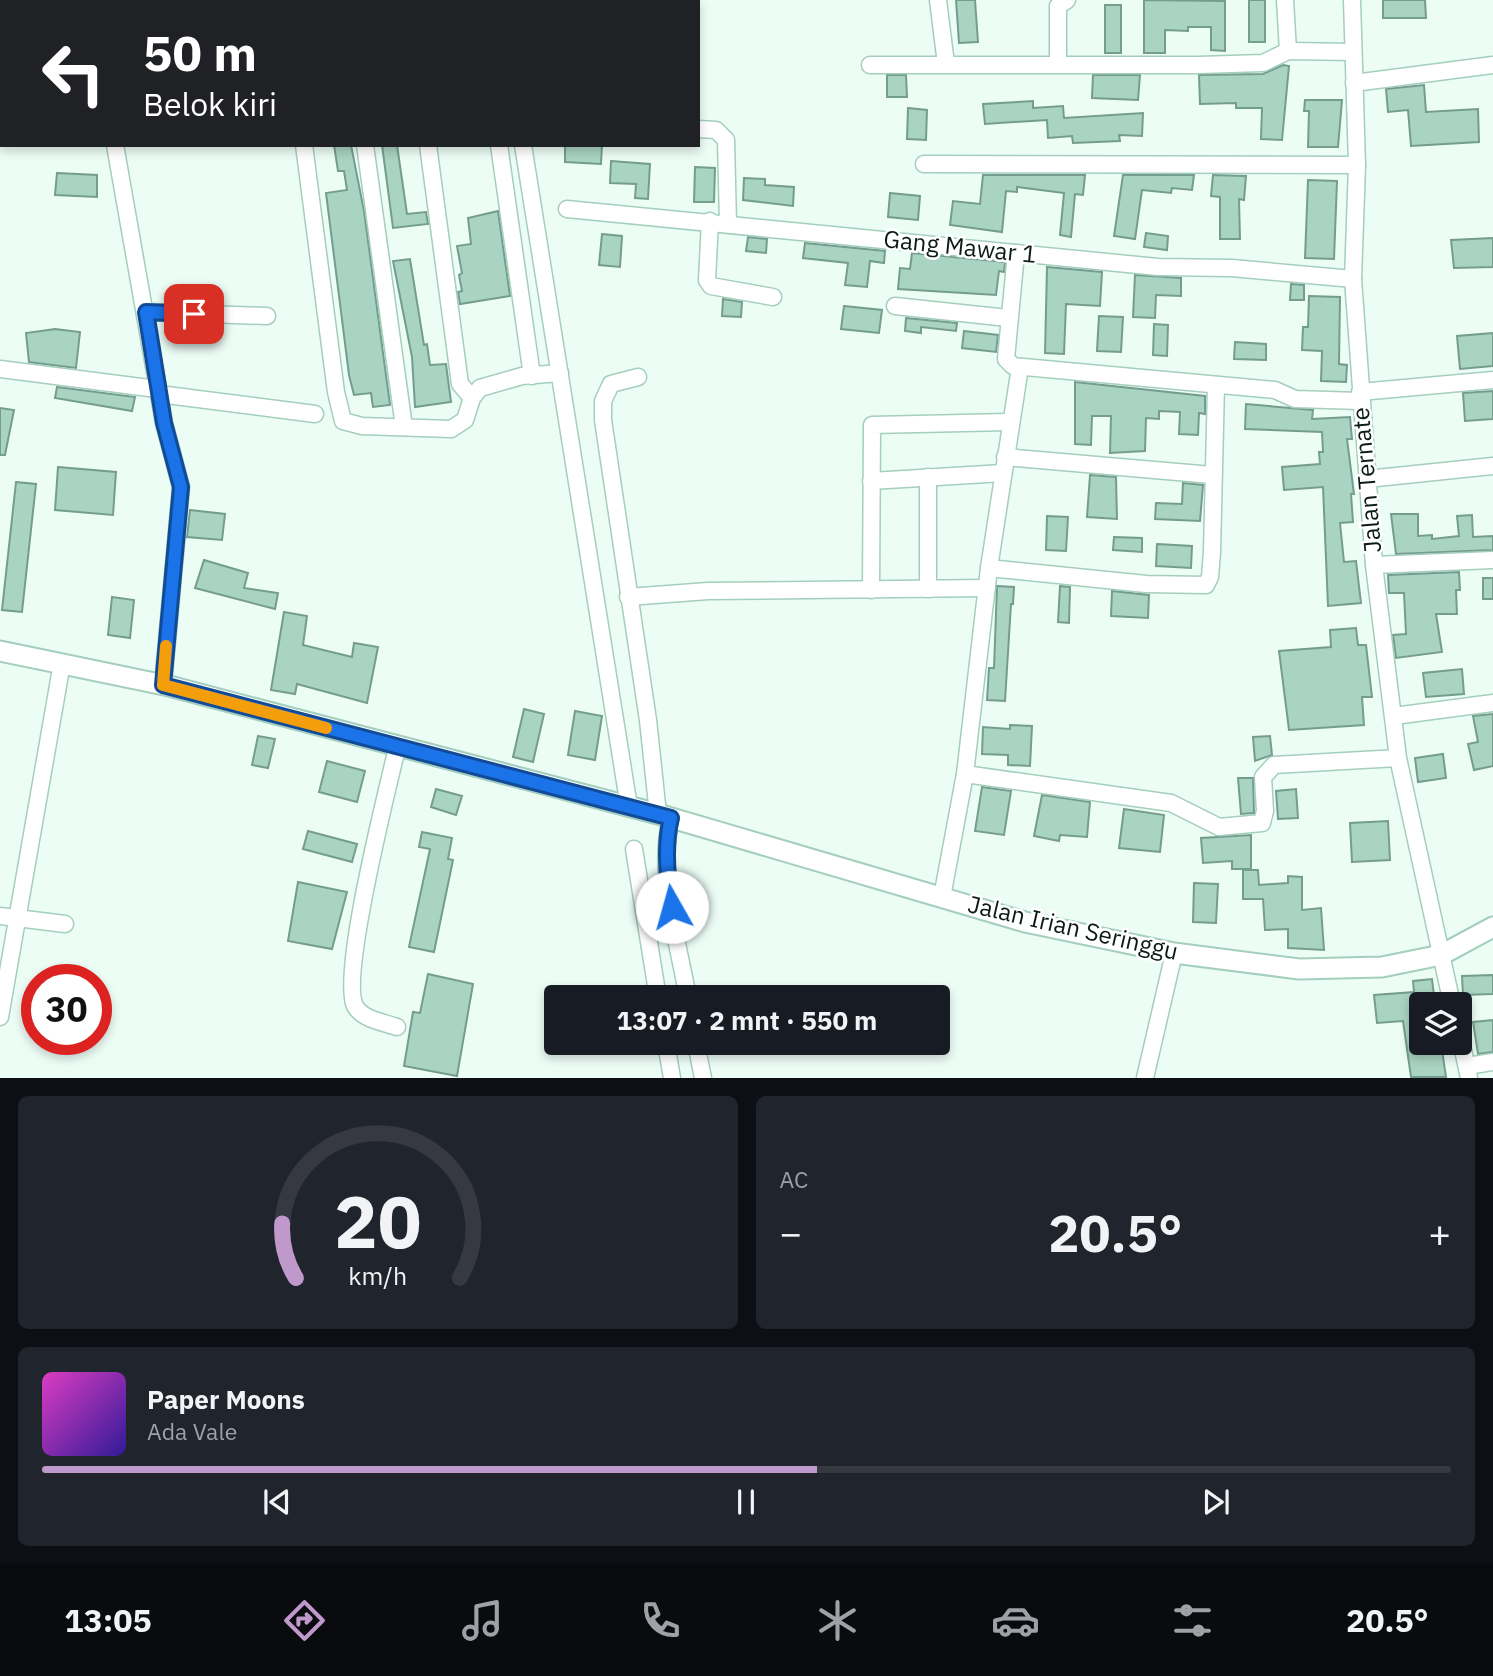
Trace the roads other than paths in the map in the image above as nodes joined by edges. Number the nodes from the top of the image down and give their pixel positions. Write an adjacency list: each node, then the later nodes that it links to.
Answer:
1 (938, 0): 7 (street)
2 (1066, 0): 8 (street)
3 (1285, 0): 5 (street)
4 (1352, 0): 6 (street, Jalan Ternate)
5 (1288, 51): 6 (street); 8 (street)
6 (1353, 52): 11 (street, Jalan Ternate)
7 (946, 64): 8 (street); 9 (street)
8 (1058, 64)
9 (870, 65)
10 (1493, 65): 11 (street)
11 (1354, 83): 20 (street, Jalan Ternate)
12 (700, 129): 23 (street)
13 (114, 147): 30 (street)
14 (304, 147): 45 (street)
15 (365, 147): 45 (street)
16 (428, 147): 42 (street)
17 (499, 147): 25 (street)
18 (523, 147): 24 (street)
19 (924, 164): 20 (street)
20 (1357, 165): 27 (street, Jalan Ternate)
21 (567, 209): 22 (street, Gang Mawar 1)
22 (710, 221): 23 (street, Gang Mawar 1); 28 (street)
23 (728, 224): 26 (street, Gang Mawar 1)
24 (541, 248): 25 (street); 35 (street)
25 (515, 252): 36 (street)
26 (1016, 253): 27 (street, Gang Mawar 1); 32 (street)
27 (1353, 279): 41 (street, Jalan Ternate)
28 (774, 297)
29 (895, 306): 32 (street)
30 (146, 312): 31 (street); 40 (street)
31 (267, 316)
32 (1008, 318): 33 (street)
33 (1020, 367): 39 (street); 44 (street)
34 (0, 369): 40 (street)
35 (560, 373): 36 (street); 67 (street)
36 (532, 376): 42 (street)
37 (638, 377): 58 (street)
38 (1493, 380): 41 (street)
39 (1216, 385): 41 (street); 48 (street)
40 (158, 391): 43 (street); 61 (street)
41 (1360, 396): 50 (street, Jalan Ternate)
42 (472, 398): 45 (street)
43 (315, 414)
44 (1009, 422): 46 (street); 51 (street)
45 (404, 427)
46 (1004, 465): 48 (street); 49 (street); 54 (street)
47 (1493, 466): 50 (street)
48 (1212, 475): 54 (street)
49 (928, 477): 51 (street); 56 (street)
50 (1367, 479): 53 (street, Jalan Ternate)
51 (871, 481): 57 (street)
52 (1493, 560): 53 (street)
53 (1374, 565): 63 (street, Jalan Ternate)
54 (989, 568): 55 (street)
55 (987, 588): 56 (street); 66 (street)
56 (928, 589): 57 (street)
57 (871, 590): 58 (street)
58 (628, 597): 67 (street)
59 (0, 651): 60 (street, Jalan Irian Seringgu)
60 (62, 663): 61 (street, Jalan Irian Seringgu); 71 (street)
61 (163, 685): 64 (street, Jalan Irian Seringgu)
62 (1493, 703): 63 (street)
63 (1394, 716): 65 (street, Jalan Ternate)
64 (397, 748): 67 (street, Jalan Irian Seringgu); 80 (street)
65 (1398, 758): 66 (street); 75 (street, Jalan Ternate)
66 (965, 774): 69 (street)
67 (651, 813): 69 (street, Jalan Irian Seringgu); 77 (street)
68 (634, 849): 76 (street)
69 (943, 897): 74 (street, Jalan Irian Seringgu)
70 (0, 916): 71 (street)
71 (19, 919): 72 (street); 79 (street)
72 (65, 925)
73 (1493, 927): 75 (street, Jalan Irian Seringgu)
74 (1174, 953): 75 (street, Jalan Irian Seringgu); 87 (street)
75 (1441, 955): 78 (street, Jalan Ternate)
76 (656, 985)
77 (686, 985)
78 (1449, 992)
79 (0, 1017)
80 (397, 1027)
81 (668, 1055): 85 (street)
82 (698, 1055): 86 (street)
83 (1493, 1062): 84 (street)
84 (1468, 1072)
85 (672, 1077)
86 (702, 1077)
87 (1145, 1077)

